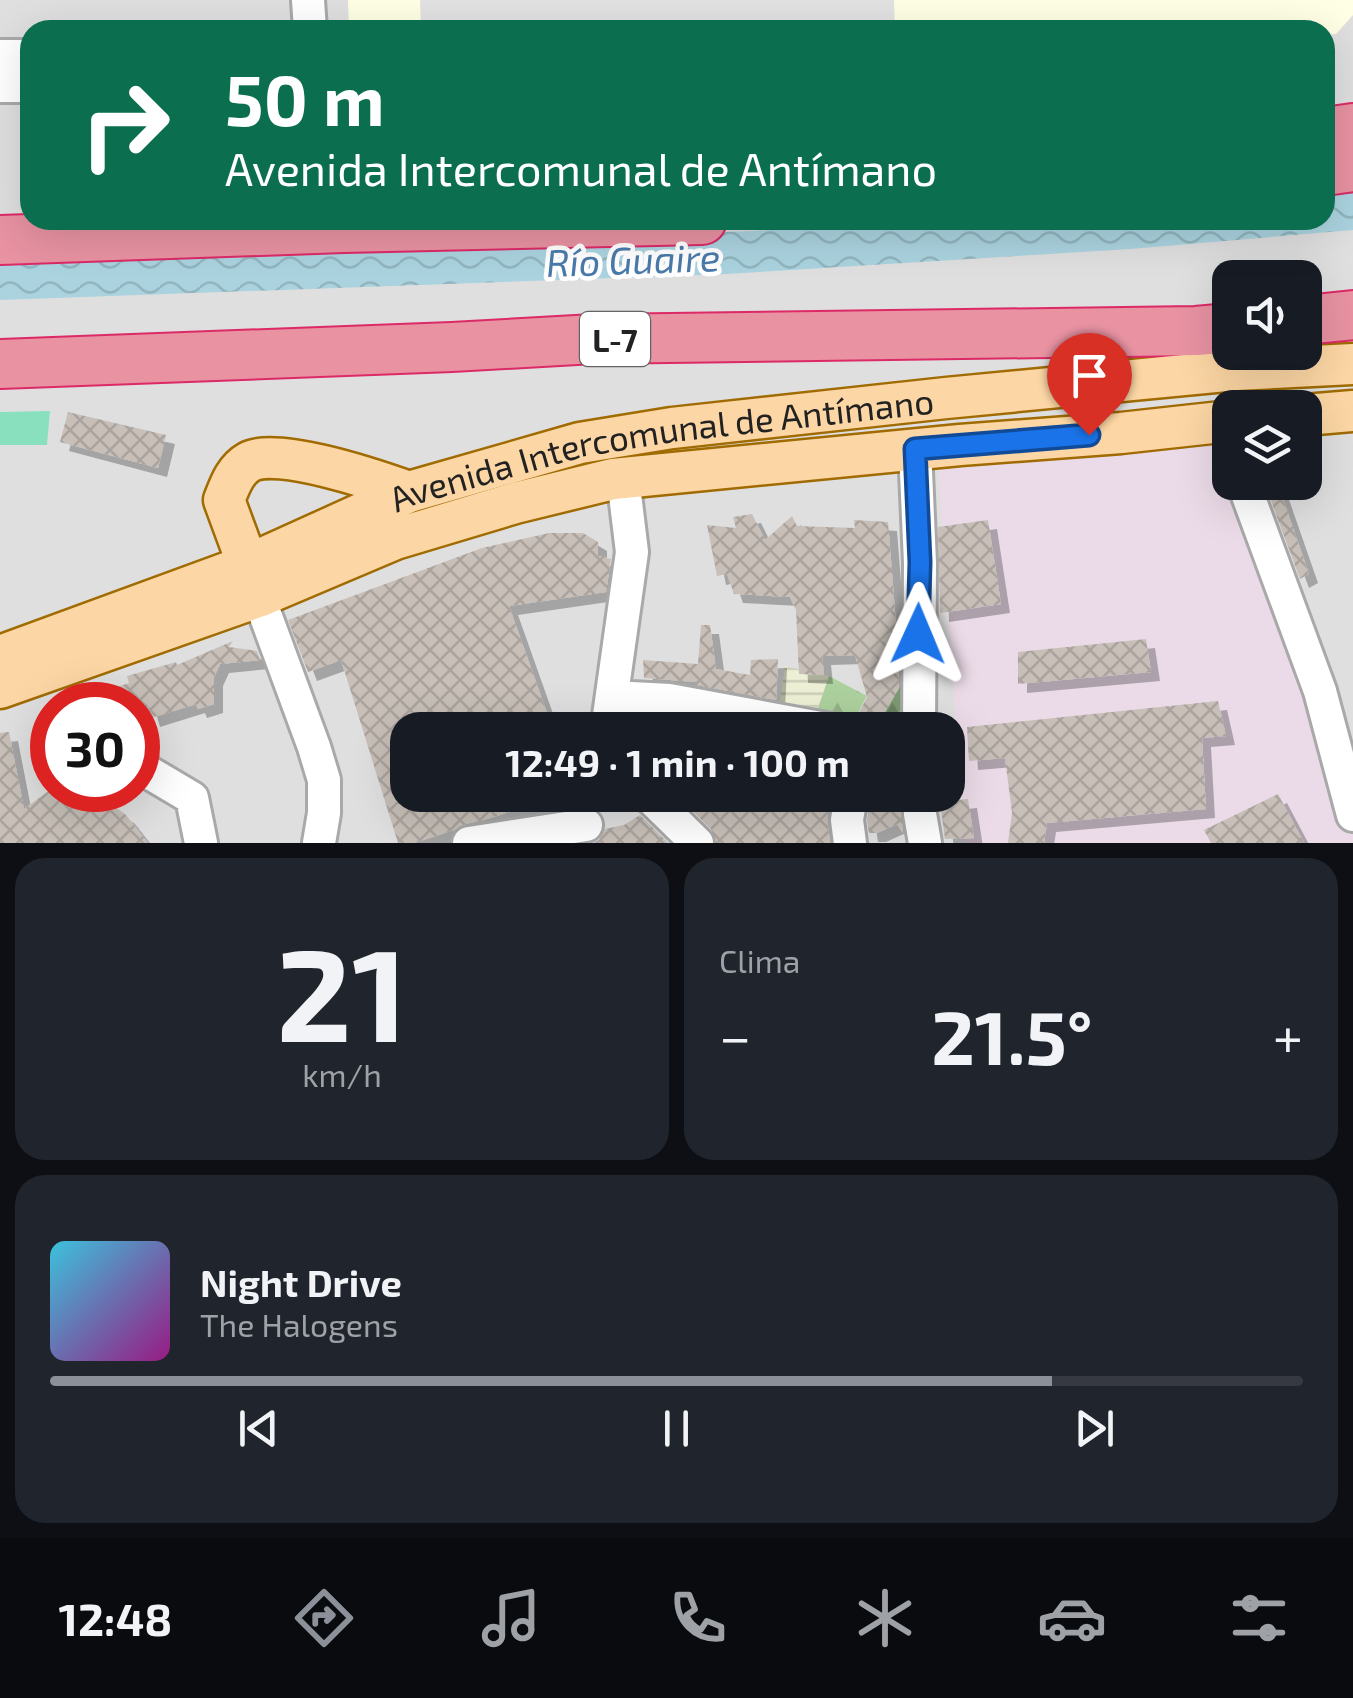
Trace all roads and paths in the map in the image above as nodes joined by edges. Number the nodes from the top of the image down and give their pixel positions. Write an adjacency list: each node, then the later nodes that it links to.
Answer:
1 (295, 230): 2 (highway)
2 (0, 240)
3 (1353, 314): 4 (highway)
4 (1322, 318)
5 (1212, 329): 6 (highway, L-7)
6 (0, 364)
7 (1353, 364): 13 (main road, Avenida Intercomunal de Antímano)
8 (1353, 411): 9 (main road)
9 (1322, 414)
10 (1212, 431): 11 (main road, Avenida Intercomunal de Antímano)
11 (915, 449): 12 (main road, Avenida Intercomunal de Antímano); 21 (street)
12 (623, 478): 15 (main road, Avenida Intercomunal de Antímano); 18 (street)
13 (408, 492): 15 (main road, Avenida Intercomunal de Antímano); 15 (main road)
14 (1249, 500): 26 (street)
15 (253, 581): 16 (main road, Avenida Intercomunal de Antímano); 17 (main road, Avenida Intercomunal de Antímano); 29 (street)
16 (0, 656)
17 (0, 688)
18 (612, 697): 19 (street); 20 (street)
19 (610, 712)
20 (734, 712)
21 (919, 712)
22 (160, 779): 28 (street)
23 (665, 812): 31 (street)
24 (849, 812): 32 (street)
25 (920, 812): 33 (street)
26 (1353, 815)
27 (588, 821): 30 (street)
28 (202, 843)
29 (319, 843)
30 (470, 843)
31 (697, 843)
32 (850, 843)
33 (925, 843)

